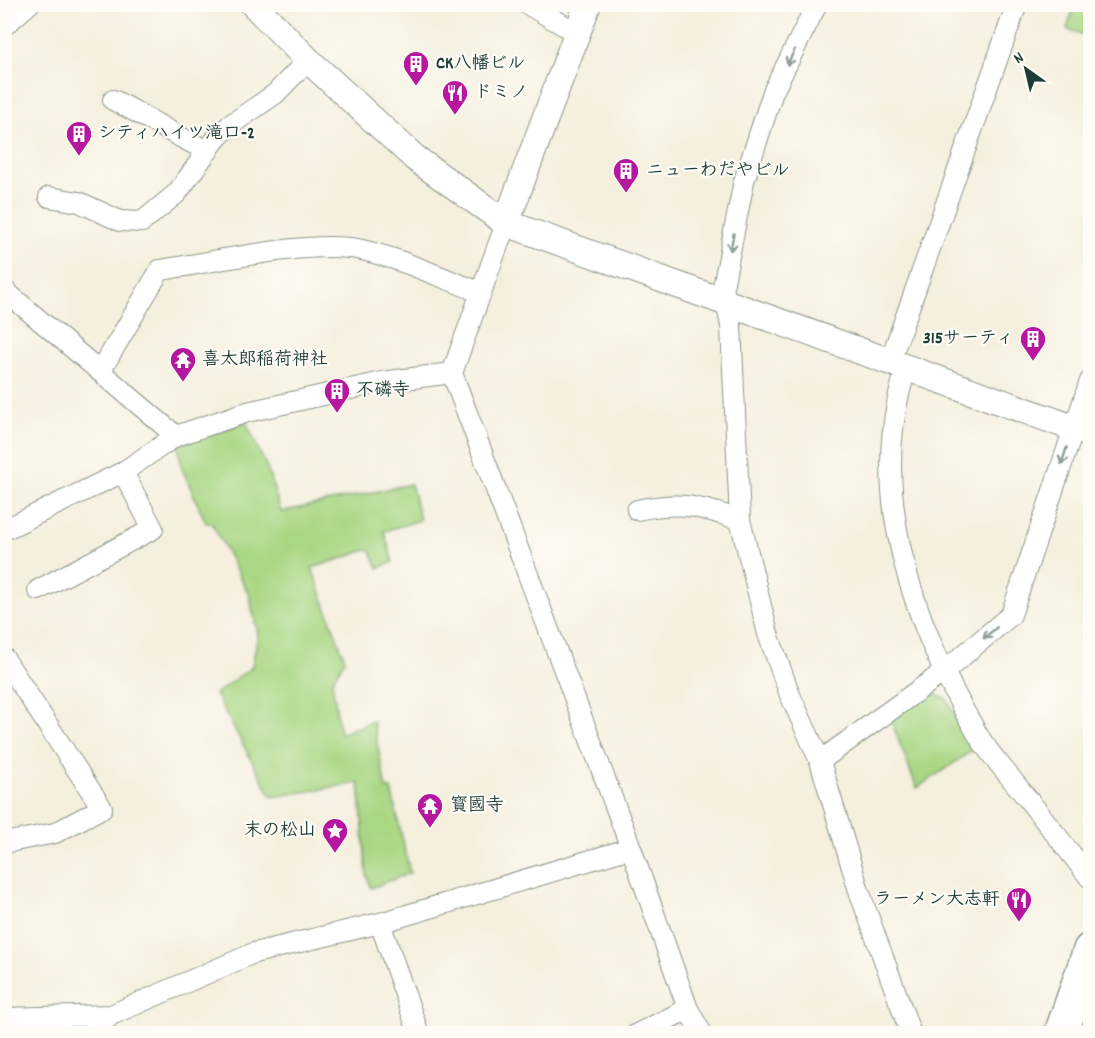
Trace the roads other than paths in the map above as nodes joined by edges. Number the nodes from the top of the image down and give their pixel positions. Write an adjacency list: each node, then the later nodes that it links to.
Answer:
1 (29, 4): 7 (street)
2 (253, 4): 9 (street)
3 (527, 4): 8 (street)
4 (588, 4): 8 (street)
5 (817, 4): 16 (street, one-way to 16)
6 (1017, 4): 17 (street)
7 (4, 26)
8 (578, 33): 13 (street)
9 (308, 60): 11 (street); 13 (street)
10 (113, 100): 11 (street)
11 (208, 151): 12 (street)
12 (50, 197)
13 (506, 224): 15 (street); 16 (street)
14 (4, 290): 18 (street)
15 (480, 291): 18 (street); 19 (street)
16 (727, 302): 17 (street); 25 (street)
17 (898, 364): 21 (street); 29 (street)
18 (100, 372): 22 (street)
19 (452, 373): 22 (street); 32 (street)
20 (1090, 381): 21 (street)
21 (1082, 430): 29 (street, one-way to 29)
22 (176, 436): 23 (street)
23 (123, 472): 26 (street); 27 (street)
24 (637, 510): 25 (street)
25 (740, 520): 30 (street)
26 (4, 530)
27 (38, 590)
28 (4, 658): 31 (street)
29 (945, 671): 30 (street); 33 (street)
30 (820, 761): 44 (street)
31 (4, 843)
32 (631, 848): 34 (street); 36 (street)
33 (1090, 878)
34 (380, 923): 37 (street); 41 (street)
35 (1090, 950): 45 (highway)
36 (688, 1009): 42 (street); 43 (street)
37 (111, 1015): 38 (street); 40 (street)
38 (4, 1018)
39 (1090, 1020): 46 (highway)
40 (92, 1034)
41 (419, 1034)
42 (637, 1034)
43 (702, 1034)
44 (911, 1034)
45 (1061, 1034)
46 (1085, 1034)

